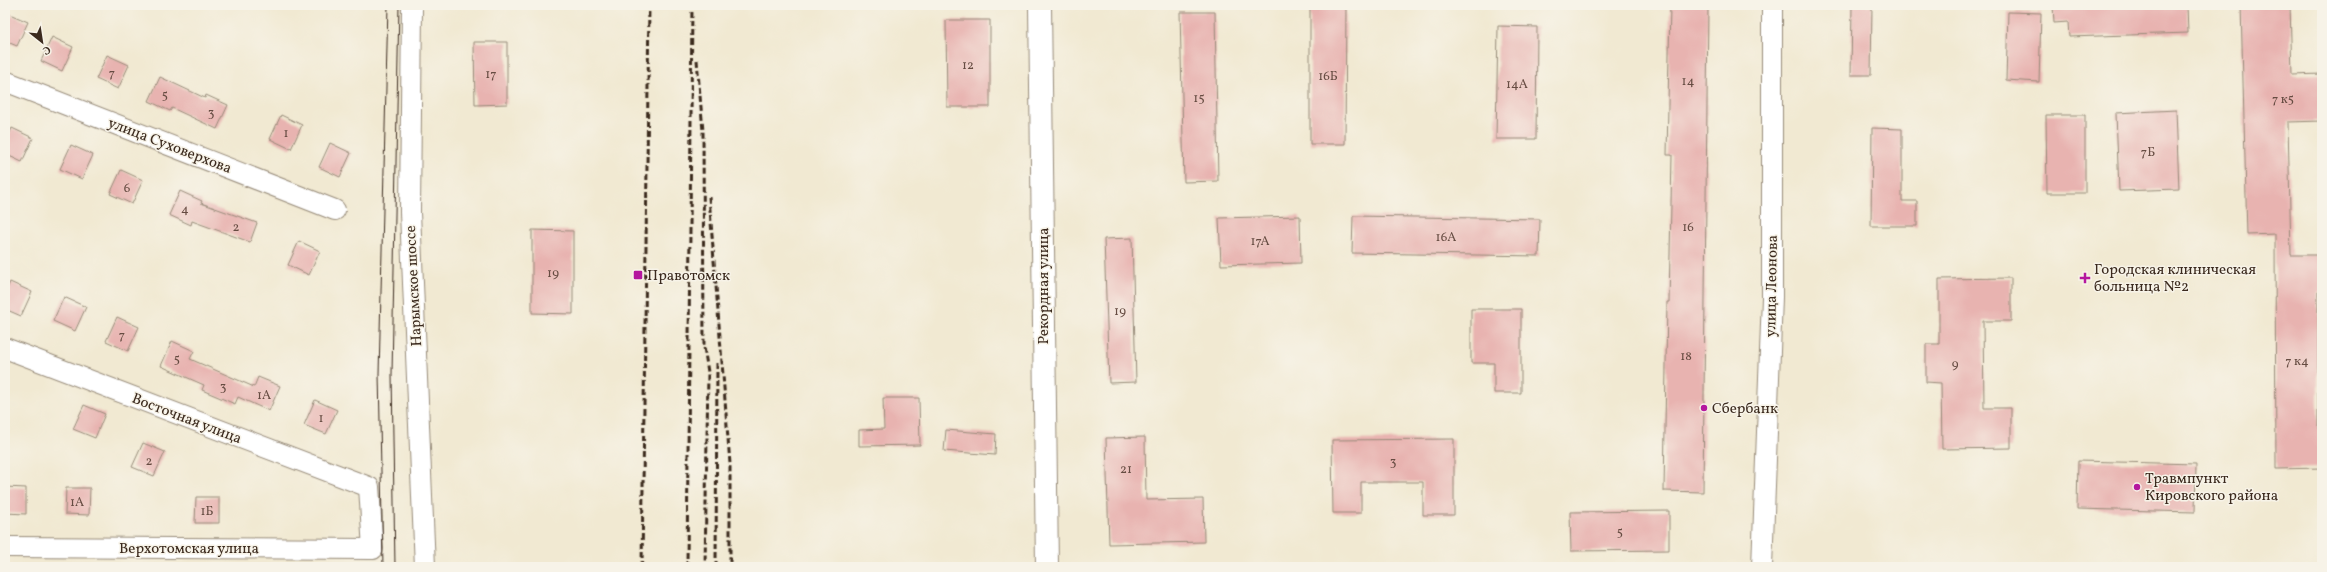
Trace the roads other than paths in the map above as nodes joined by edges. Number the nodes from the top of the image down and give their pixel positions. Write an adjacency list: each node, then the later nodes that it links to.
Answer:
1 (412, 5): 9 (street, Нарымское шоссе)
2 (1040, 5): 10 (main road, Рекордная улица)
3 (1772, 5): 11 (street, улица Леонова)
4 (5, 81): 5 (street, улица Суховерхова)
5 (335, 210)
6 (5, 348): 8 (street, Восточная улица)
7 (5, 547): 8 (street, Верхотомская улица)
8 (373, 549)
9 (425, 567)
10 (1046, 567)
11 (1762, 567)

